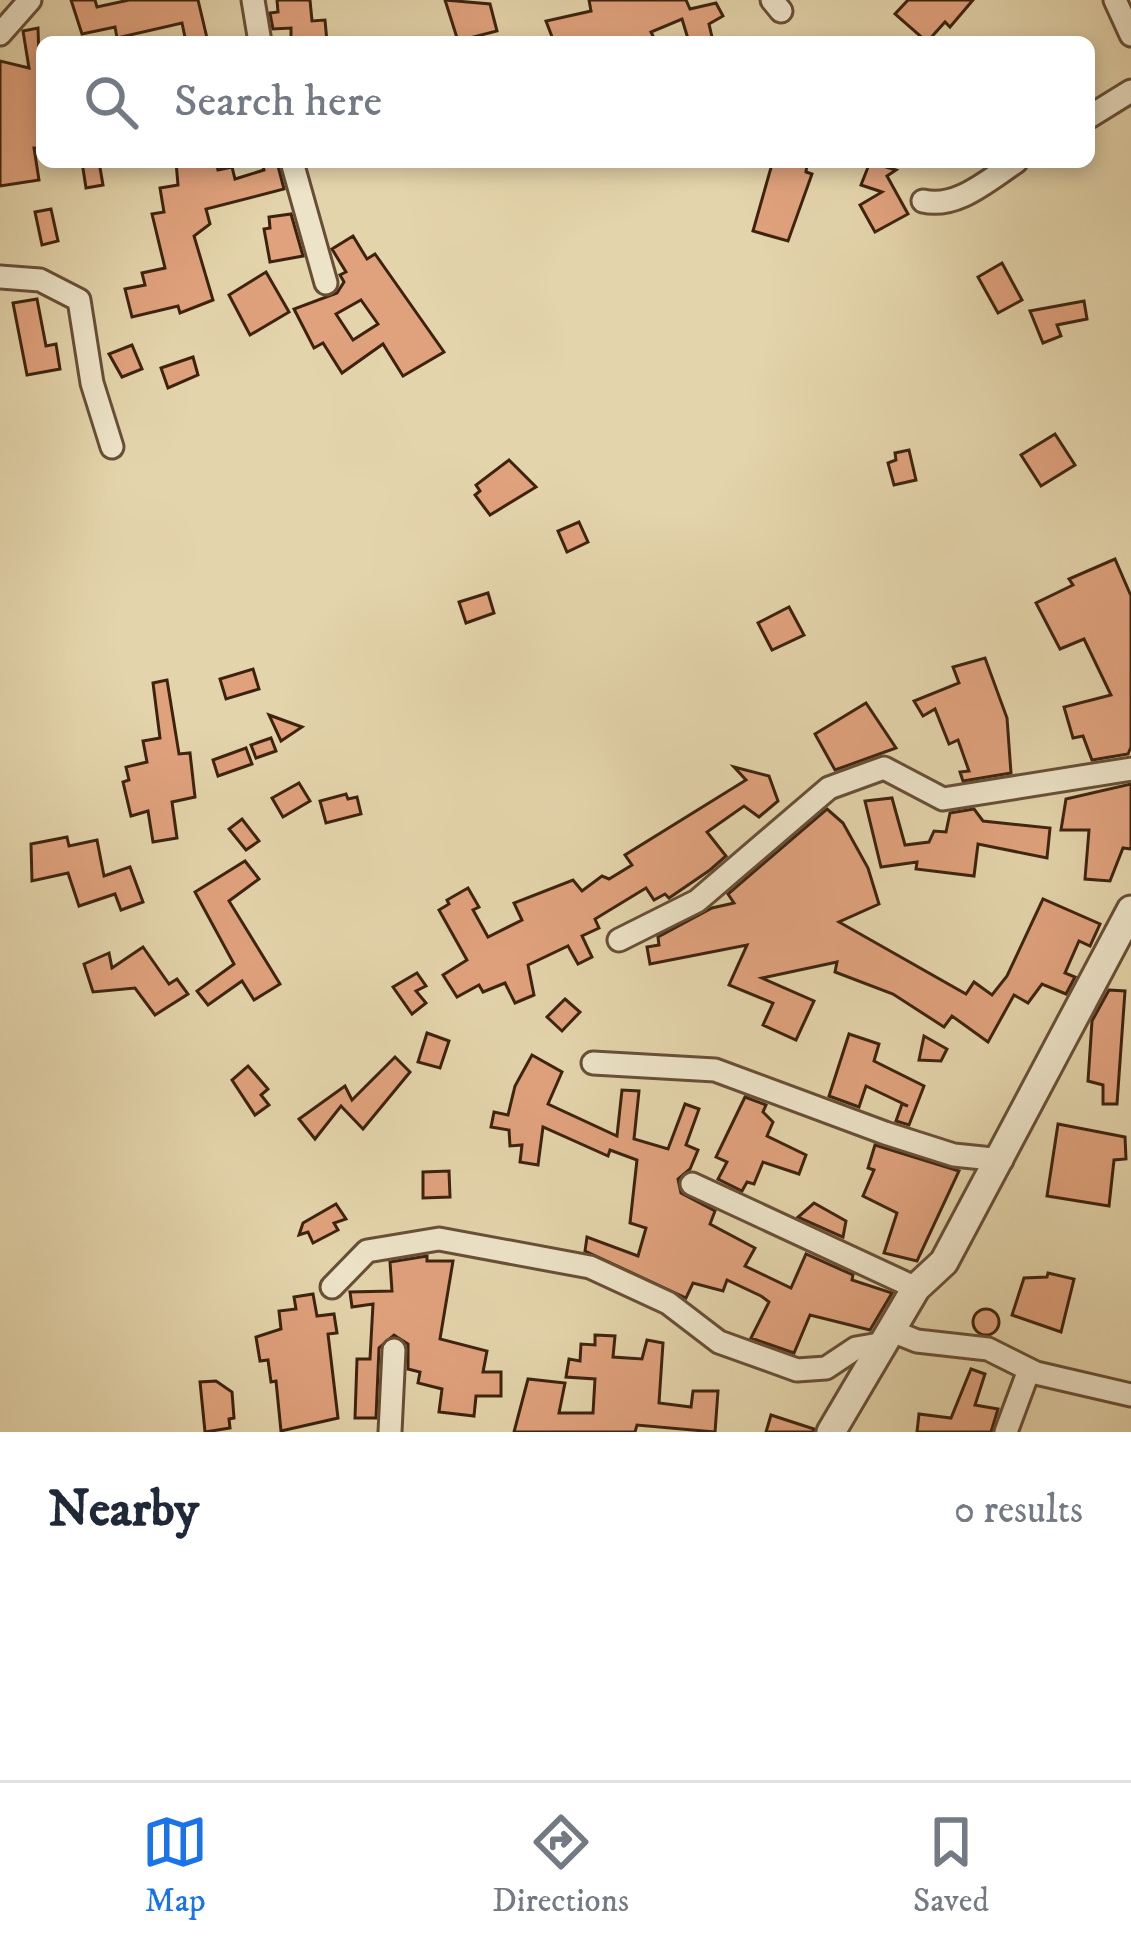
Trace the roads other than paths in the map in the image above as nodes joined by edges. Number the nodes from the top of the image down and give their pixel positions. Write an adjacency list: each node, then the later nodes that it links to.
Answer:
1 (30, 0): 4 (street)
2 (253, 0): 6 (street)
3 (1115, 0): 5 (street)
4 (0, 34)
5 (1131, 34)
6 (259, 36)
7 (1131, 91): 8 (street)
8 (1095, 113)
9 (294, 168): 13 (street)
10 (1007, 168): 11 (street)
11 (922, 201)
12 (0, 277): 14 (street)
13 (326, 283)
14 (112, 447)
15 (1131, 769): 17 (street)
16 (1131, 910): 19 (street)
17 (619, 940)
18 (593, 1063): 19 (street)
19 (1002, 1160): 22 (street)
20 (692, 1184): 22 (street)
21 (332, 1287): 23 (street)
22 (916, 1288): 23 (street)
23 (888, 1337): 25 (street); 28 (street)
24 (394, 1350): 27 (street)
25 (1029, 1370): 26 (street); 29 (street)
26 (1131, 1395)
27 (390, 1432)
28 (831, 1432)
29 (1006, 1432)

